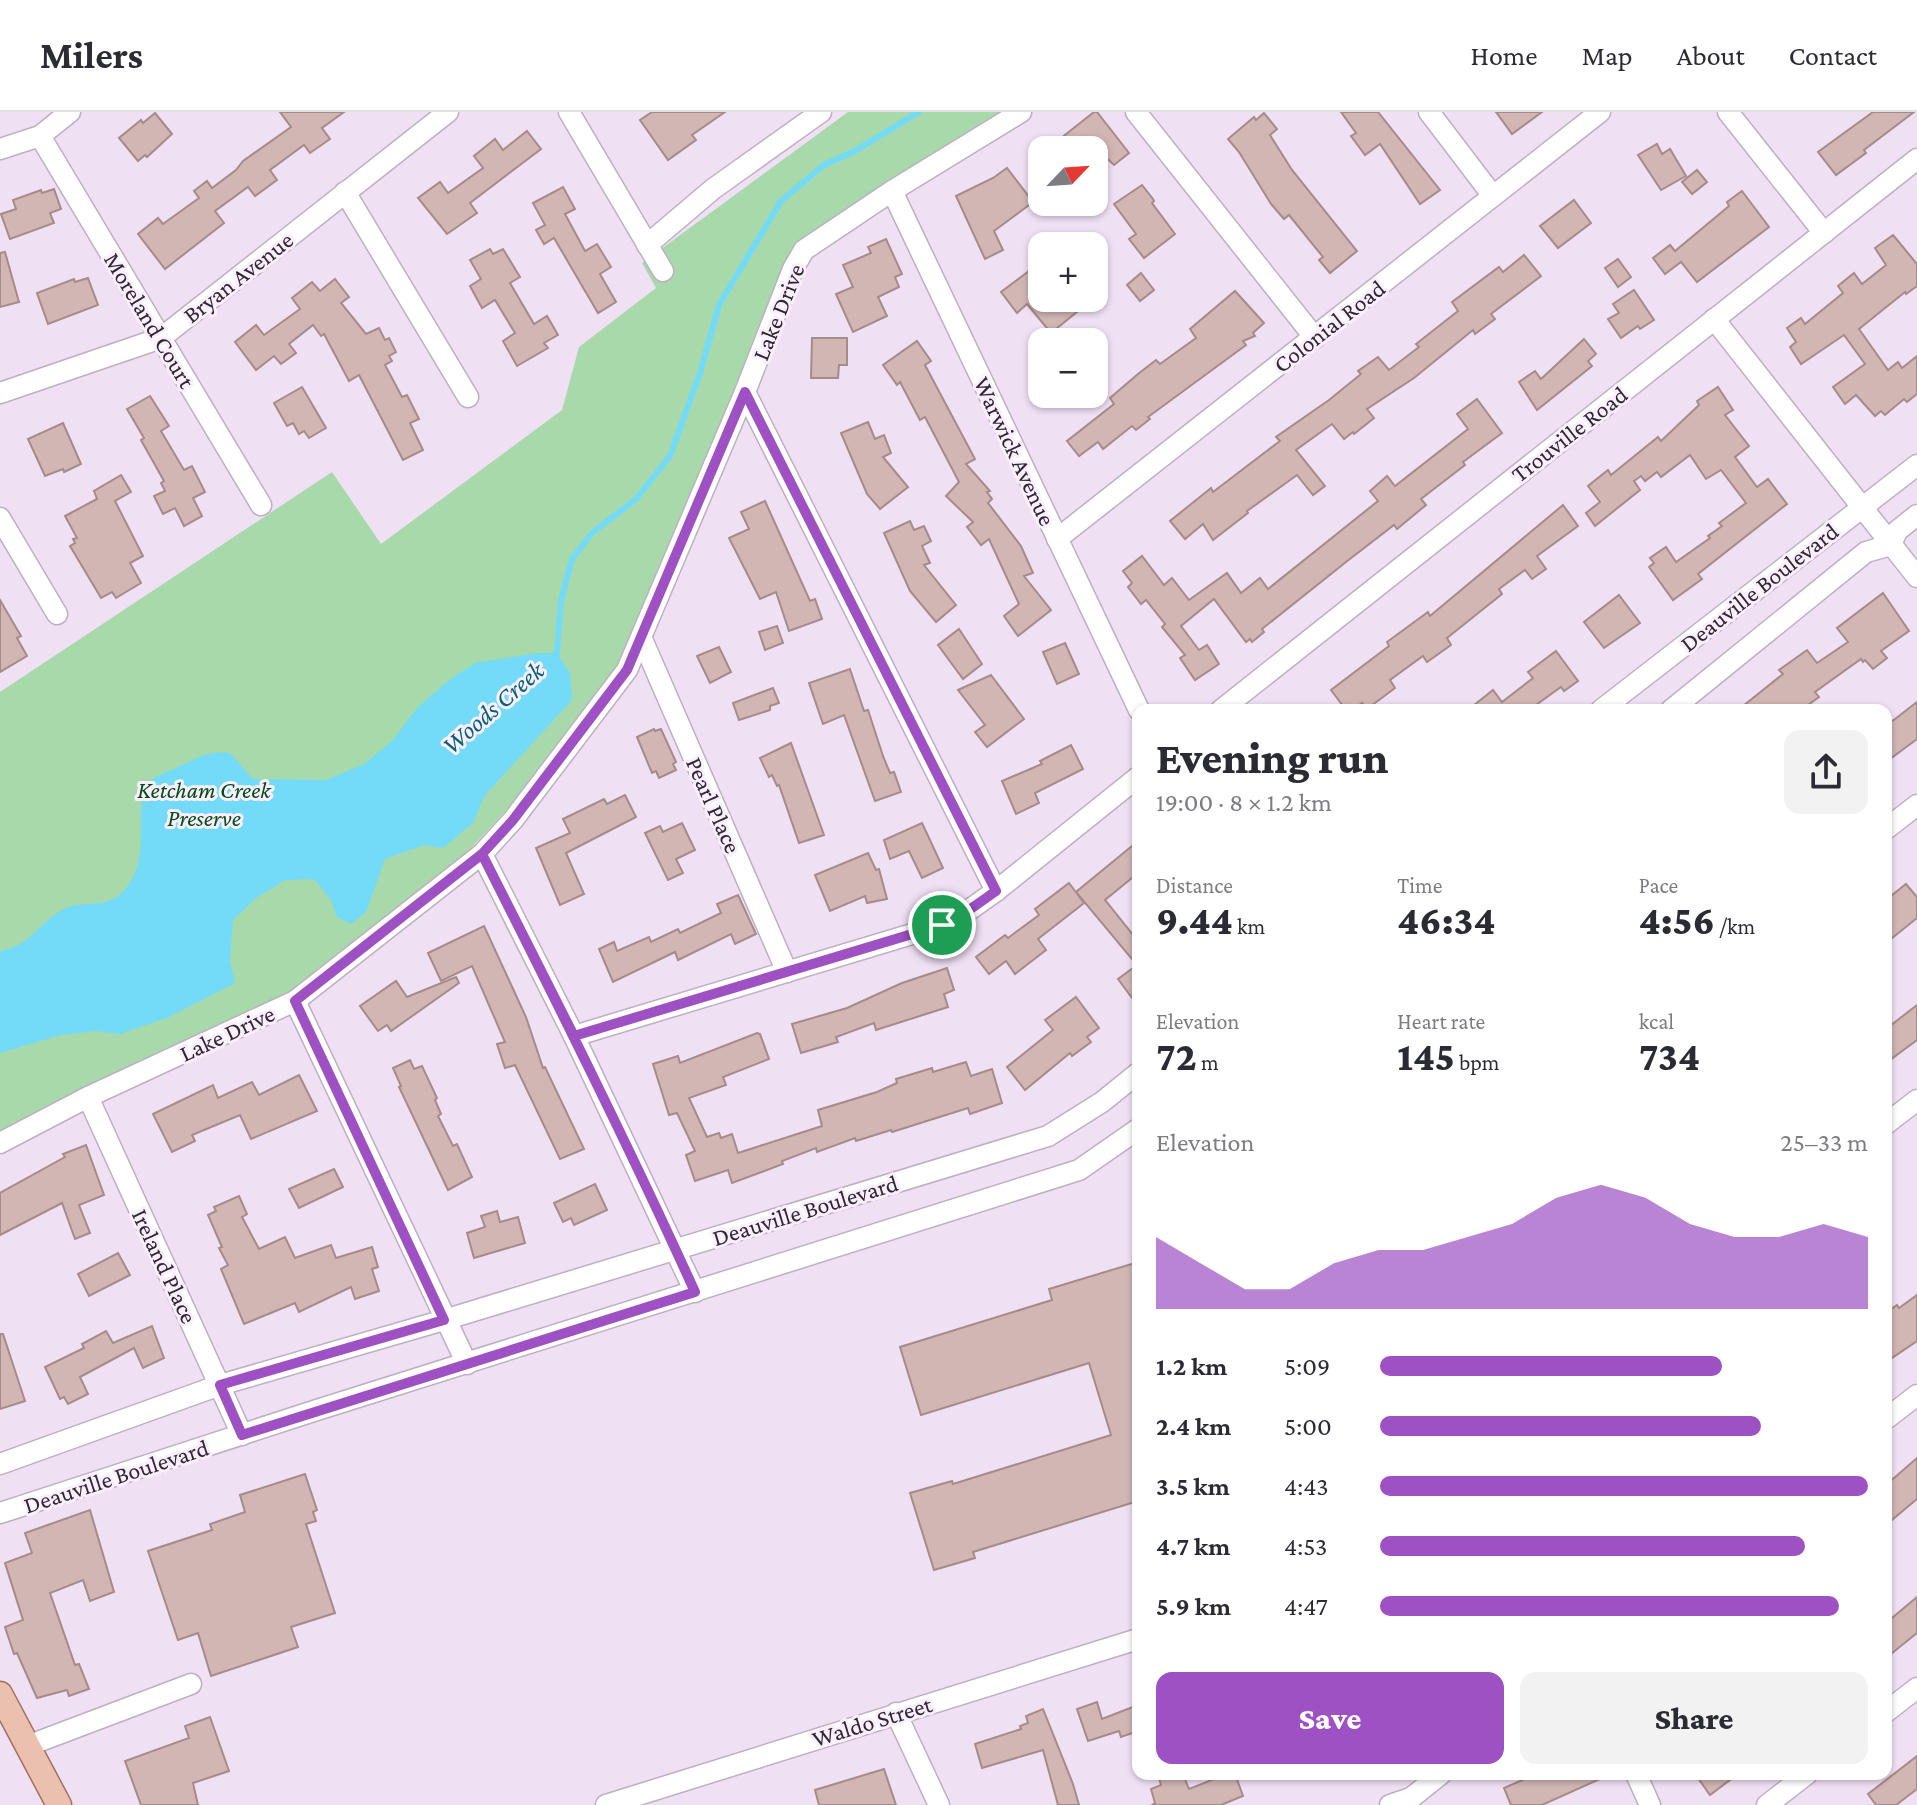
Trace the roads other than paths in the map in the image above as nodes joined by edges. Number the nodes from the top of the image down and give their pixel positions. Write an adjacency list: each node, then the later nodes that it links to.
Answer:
1 (70, 112): 10 (street)
2 (448, 112): 14 (street, Bryan Avenue)
3 (569, 112): 17 (street)
4 (821, 112): 17 (street)
5 (1021, 112): 13 (street, Lake Drive)
6 (1136, 112): 21 (street)
7 (1429, 112): 15 (street)
8 (1600, 112): 15 (street, Colonial Road)
9 (1728, 112): 16 (street)
10 (40, 136): 11 (street); 20 (street, Moreland Court)
11 (0, 149)
12 (1917, 159): 16 (street, Trouville Road)
13 (892, 191): 22 (street, Lake Drive); 30 (street, Warwick Avenue)
14 (345, 192): 20 (street, Bryan Avenue); 24 (street)
15 (1493, 196): 21 (street, Colonial Road)
16 (1824, 233): 19 (street, Trouville Road)
17 (647, 245): 18 (street)
18 (663, 271)
19 (1714, 319): 27 (street); 36 (street, Trouville Road)
20 (161, 338): 23 (street, Bryan Avenue); 26 (street, Moreland Court)
21 (1315, 338): 30 (street, Colonial Road)
22 (745, 392): 34 (street, Lake Drive); 43 (street)
23 (0, 393)
24 (468, 397)
25 (1917, 465): 27 (street, Deauville Boulevard)
26 (261, 505)
27 (1863, 507): 31 (street); 37 (street, Deauville Boulevard)
28 (1917, 515): 31 (street, Deauville Boulevard)
29 (0, 518): 33 (street)
30 (1057, 539): 35 (street, Warwick Avenue)
31 (1891, 545): 32 (street); 38 (street, Deauville Boulevard)
32 (1917, 577)
33 (57, 614)
34 (642, 639): 42 (street, Lake Drive); 44 (street, Pearl Place)
35 (1136, 704)
36 (1229, 704)
37 (1609, 704)
38 (1678, 704)
39 (1132, 782): 43 (street)
40 (1917, 805): 41 (street)
41 (1892, 824)
42 (482, 854): 45 (street, Lake Drive); 46 (street)
43 (996, 891): 44 (street)
44 (787, 972): 46 (street)
45 (295, 1001): 48 (street, Lake Drive); 55 (street)
46 (574, 1036): 53 (street)
47 (1132, 1078): 53 (street, Deauville Boulevard)
48 (88, 1097): 52 (street, Lake Drive); 57 (street, Ireland Place)
49 (1917, 1100): 50 (street)
50 (1892, 1119)
51 (1132, 1133): 54 (street, Deauville Boulevard)
52 (0, 1143)
53 (675, 1249): 54 (street); 55 (street, Deauville Boulevard)
54 (695, 1292): 56 (street, Deauville Boulevard)
55 (444, 1320): 56 (street); 57 (street, Deauville Boulevard)
56 (467, 1364): 60 (street, Deauville Boulevard)
57 (220, 1385): 60 (street, Ireland Place); 61 (street, Deauville Boulevard)
58 (1917, 1395): 59 (street)
59 (1892, 1414)
60 (242, 1435): 62 (street, Deauville Boulevard)
61 (0, 1464)
62 (0, 1513)
63 (1132, 1641): 68 (street, Waldo Street)
64 (191, 1684): 69 (street)
65 (1917, 1688): 67 (street)
66 (0, 1694): 69 (main road)
67 (1892, 1707)
68 (896, 1713): 74 (street, Waldo Street); 75 (street)
69 (27, 1746): 73 (main road)
70 (1434, 1780): 76 (street)
71 (1639, 1780): 77 (street)
72 (1799, 1780): 78 (street)
73 (59, 1805)
74 (606, 1805)
75 (939, 1805)
76 (1390, 1805)
77 (1650, 1805)
78 (1767, 1805)

